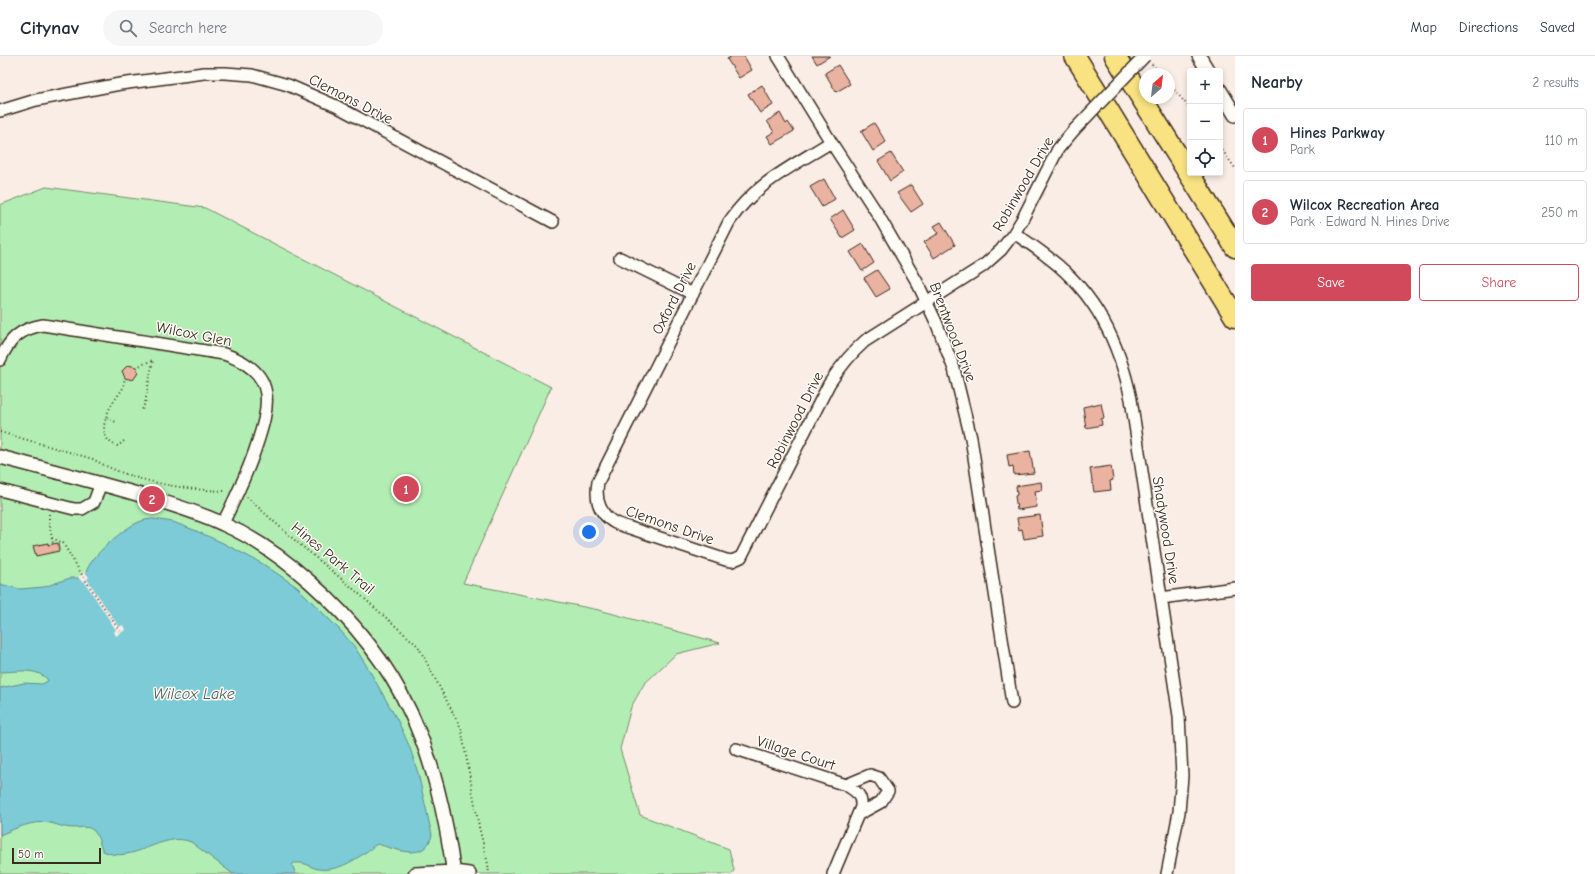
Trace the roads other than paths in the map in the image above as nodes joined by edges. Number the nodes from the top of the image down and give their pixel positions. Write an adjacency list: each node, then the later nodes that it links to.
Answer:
1 (778, 56): 10 (street, Brentwood Drive)
2 (1075, 56): 17 (highway)
3 (1115, 56): 13 (highway)
4 (1199, 56): 6 (street)
5 (1148, 59): 12 (street, Robinwood Drive, bridge)
6 (1206, 68)
7 (1223, 95): 9 (street)
8 (0, 110): 11 (street, Clemons Drive)
9 (1235, 115)
10 (830, 142): 15 (street, Oxford Drive); 16 (street, Brentwood Drive)
11 (553, 222)
12 (1014, 233): 16 (street, Robinwood Drive); 26 (street, Shadywood Drive)
13 (1235, 247)
14 (620, 258): 15 (street)
15 (692, 294): 22 (street, Oxford Drive)
16 (926, 301): 24 (street, Robinwood Drive); 27 (street, Brentwood Drive)
17 (1235, 316)
18 (0, 360): 23 (street, Wilcox Glen)
19 (0, 457): 20 (street)
20 (101, 483): 21 (street); 23 (street)
21 (0, 490)
22 (599, 507): 24 (street, Clemons Drive)
23 (223, 523): 31 (street)
24 (737, 560)
25 (1235, 588): 26 (street)
26 (1161, 598): 35 (street, Shadywood Drive)
27 (1012, 703)
28 (736, 749): 29 (street, Village Court)
29 (846, 785): 30 (street, Village Court); 30 (street, Village Court)
30 (859, 814): 34 (street, Village Court)
31 (454, 873): 32 (street); 33 (street)
32 (415, 874)
33 (470, 874)
34 (834, 874)
35 (1167, 874)

